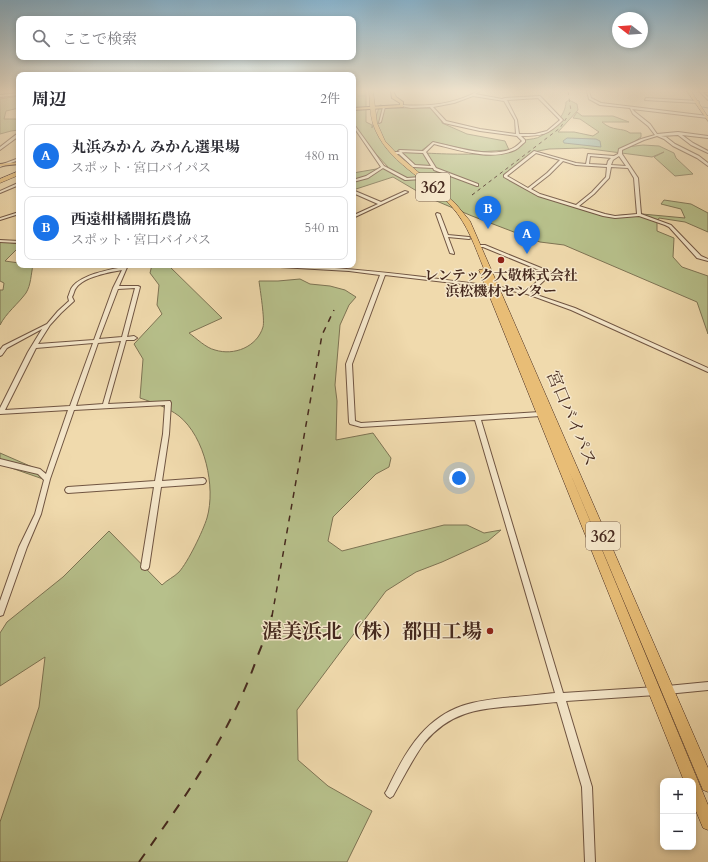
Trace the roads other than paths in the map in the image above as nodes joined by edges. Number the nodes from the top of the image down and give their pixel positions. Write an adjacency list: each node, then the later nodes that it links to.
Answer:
1 (358, 131): 27 (street)
2 (374, 131): 33 (highway, 宮口バイパス / 362)
3 (379, 131): 17 (highway, 宮口バイパス / 362)
4 (489, 131): 9 (street)
5 (517, 131): 9 (street)
6 (549, 131): 9 (street)
7 (653, 131): 10 (street)
8 (678, 133): 10 (street); 12 (street); 16 (street)
9 (518, 135): 15 (street)
10 (656, 135): 18 (street); 25 (street)
11 (16, 136): 13 (street)
12 (708, 137)
13 (0, 149)
14 (400, 151): 15 (street)
15 (424, 152): 28 (street)
16 (708, 152)
17 (394, 153): 28 (street); 33 (highway, 宮口バイパス / 362)
18 (620, 154): 19 (street); 29 (street)
19 (614, 157): 24 (street); 26 (street)
20 (16, 160): 23 (street)
21 (562, 160): 24 (street); 38 (street); 38 (street)
22 (16, 163): 23 (main road)
23 (1, 165)
24 (587, 165): 26 (street)
25 (708, 165)
26 (607, 166): 29 (street); 43 (street)
27 (383, 167): 33 (street); 34 (street)
28 (434, 167): 37 (street)
29 (629, 167): 46 (street)
30 (16, 169): 32 (highway)
31 (16, 174): 35 (highway)
32 (0, 176)
33 (419, 178): 50 (highway, 宮口バイパス / 362); 53 (highway, 宮口バイパス / 362)
34 (356, 180)
35 (0, 181)
36 (16, 185): 39 (street)
37 (476, 185)
38 (529, 189): 43 (street)
39 (0, 192)
40 (406, 192): 42 (street)
41 (356, 193): 42 (street)
42 (381, 204): 47 (street)
43 (577, 206): 46 (street)
44 (16, 214): 48 (street)
45 (438, 214): 49 (street)
46 (639, 215): 55 (street)
47 (356, 216)
48 (0, 219)
49 (446, 236): 50 (street); 54 (street)
50 (469, 238): 60 (highway, 宮口バイパス / 362)
51 (0, 241): 52 (street)
52 (16, 242)
53 (478, 246): 60 (highway, 宮口バイパス / 362); 62 (street)
54 (452, 253)
55 (708, 260)
56 (121, 268): 63 (street)
57 (125, 268): 61 (street)
58 (303, 268): 59 (street)
59 (383, 274): 60 (street); 74 (street)
60 (492, 287): 62 (street); 73 (highway, 宮口バイパス / 362); 83 (highway, 宮口バイパス / 362)
61 (115, 288): 65 (street); 66 (street)
62 (528, 293): 69 (street)
63 (47, 325): 67 (street); 68 (street)
64 (134, 338): 65 (street)
65 (124, 339): 66 (street); 70 (street)
66 (96, 341): 67 (street); 71 (street)
67 (35, 346): 72 (street)
68 (0, 354)
69 (708, 370)
70 (105, 406): 71 (street); 78 (street)
71 (73, 408): 72 (street); 76 (street)
72 (0, 412)
73 (540, 414): 74 (street); 84 (highway, 宮口バイパス / 362)
74 (477, 418): 85 (street)
75 (0, 462): 76 (street)
76 (47, 479): 81 (street)
77 (203, 480): 78 (street)
78 (158, 484): 79 (street); 80 (street)
79 (68, 490)
80 (145, 567)
81 (0, 612)
82 (708, 686): 83 (street)
83 (668, 690): 84 (street); 87 (highway, 宮口バイパス / 362)
84 (654, 691): 85 (street); 86 (highway, 宮口バイパス / 362)
85 (560, 697): 88 (street); 91 (street)
86 (690, 778)
87 (708, 785)
88 (390, 793)
89 (696, 793): 90 (highway)
90 (708, 823)
91 (590, 862)

